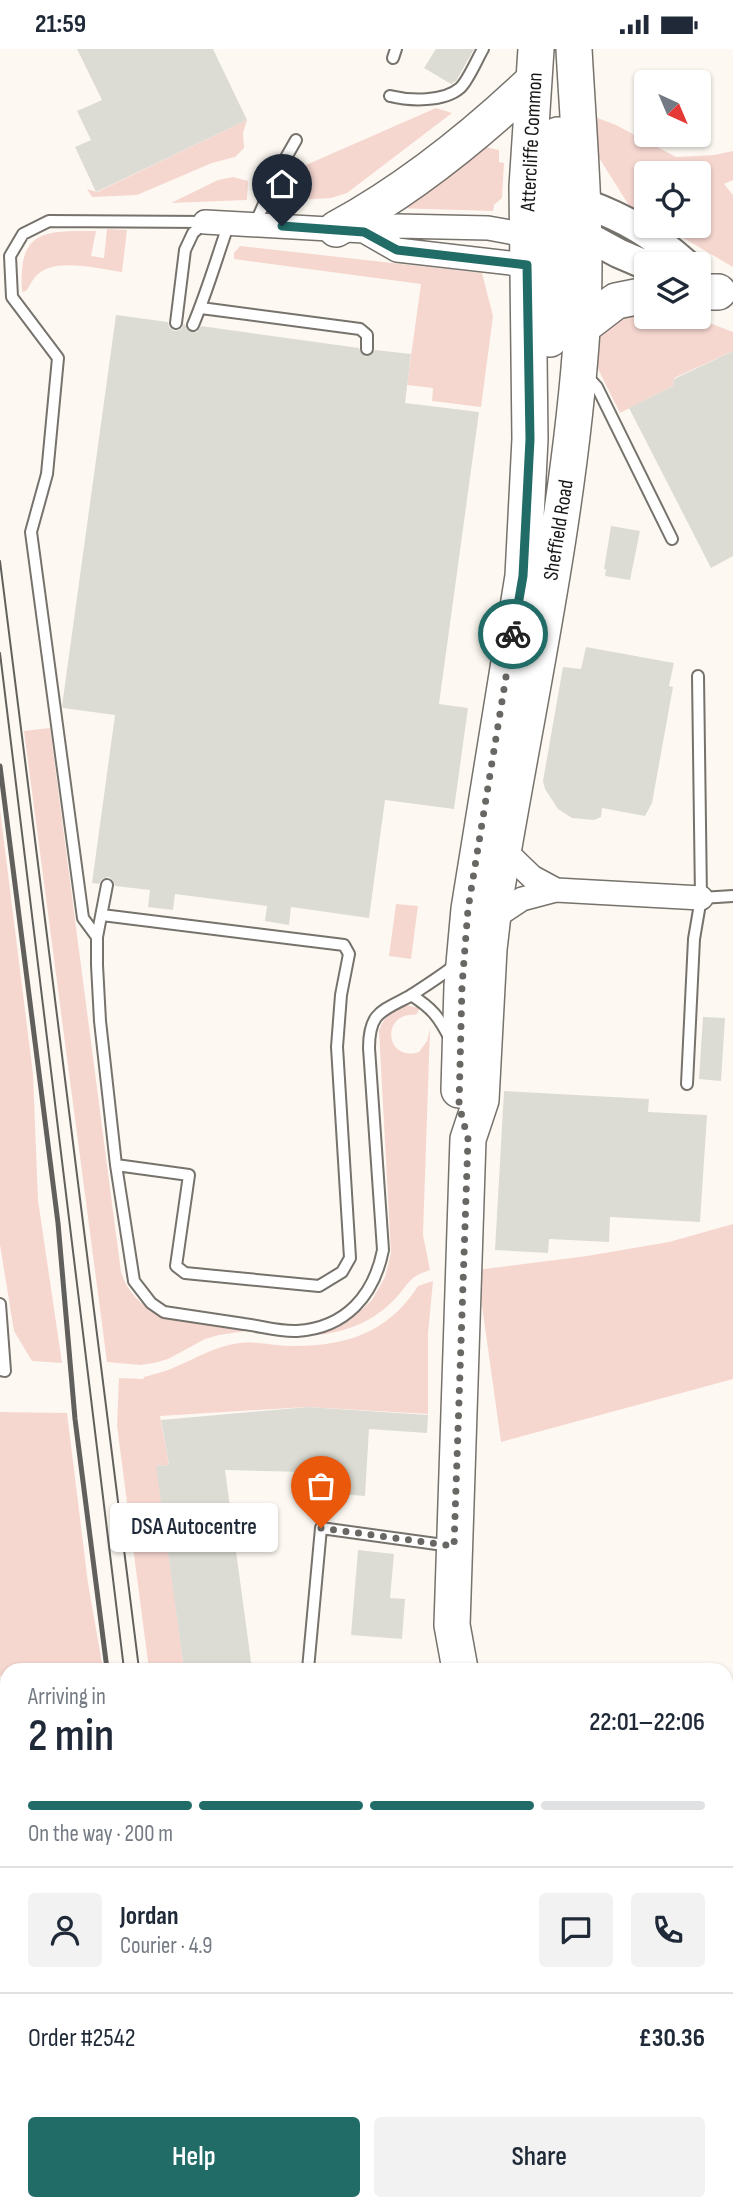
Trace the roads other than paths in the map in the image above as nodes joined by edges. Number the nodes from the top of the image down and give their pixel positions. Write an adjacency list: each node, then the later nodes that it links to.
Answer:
1 (483, 49): 4 (lane)
2 (575, 53): 10 (main road, Attercliffe Common)
3 (535, 64): 9 (main road); 10 (main road, Attercliffe Common)
4 (390, 96)
5 (296, 140): 8 (lane)
6 (205, 222): 7 (street); 15 (lane); 29 (lane)
7 (229, 223): 8 (street); 14 (lane)
8 (255, 224): 9 (street)
9 (350, 230): 10 (street); 10 (street)
10 (559, 239): 11 (street); 12 (street); 17 (main road, Sheffield Road); 30 (main road, Sheffield Road)
11 (672, 252)
12 (634, 260)
13 (634, 297): 17 (main road)
14 (201, 308): 16 (lane); 18 (lane)
15 (176, 323)
16 (193, 325)
17 (582, 327): 19 (main road, Sheffield Road)
18 (367, 349)
19 (579, 366): 20 (lane); 22 (main road, Sheffield Road)
20 (671, 539)
21 (698, 676): 26 (lane)
22 (503, 849): 24 (street); 28 (main road, Sheffield Road)
23 (107, 885): 27 (lane)
24 (556, 890): 26 (street); 28 (street)
25 (733, 896): 26 (lane)
26 (701, 898): 33 (lane)
27 (102, 915): 29 (lane); 35 (lane)
28 (493, 918): 34 (main road, Sheffield Road)
29 (97, 937): 35 (lane)
30 (466, 954): 31 (lane); 32 (main road, Sheffield Road)
31 (411, 995): 32 (lane); 35 (lane)
32 (459, 1058): 34 (main road, Sheffield Road)
33 (687, 1084)
34 (468, 1139): 38 (main road, Sheffield Road)
35 (116, 1165)
36 (0, 1304): 37 (lane)
37 (0, 1370)
38 (454, 1546): 39 (main road, Sheffield Road); 40 (lane)
39 (452, 1625): 41 (main road); 42 (main road)
40 (309, 1663)
41 (438, 1663)
42 (459, 1663)

